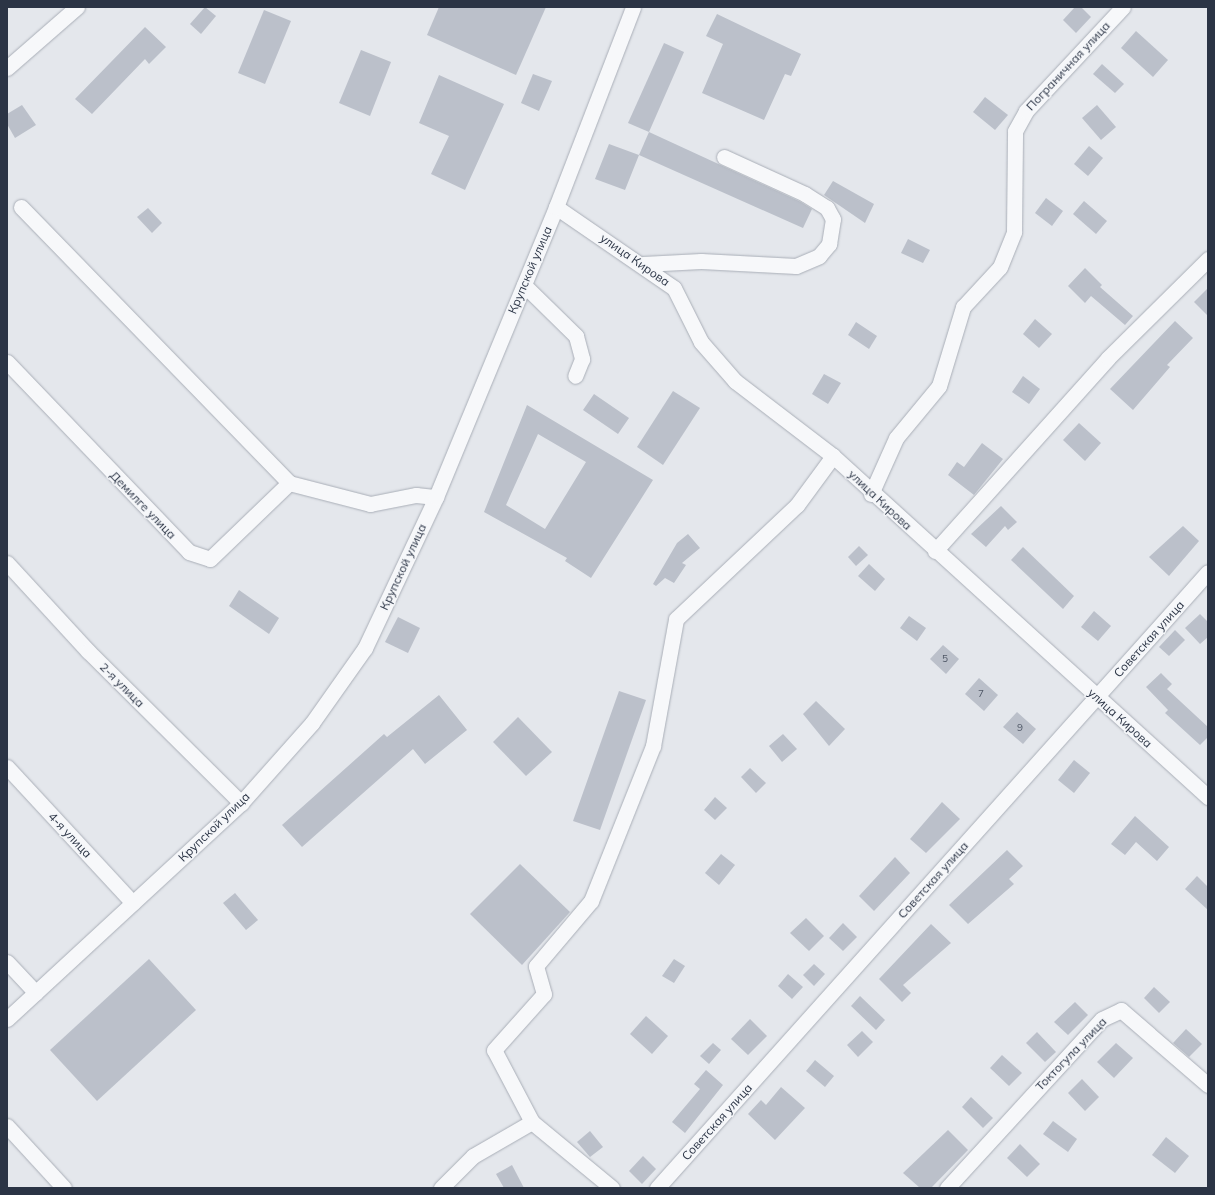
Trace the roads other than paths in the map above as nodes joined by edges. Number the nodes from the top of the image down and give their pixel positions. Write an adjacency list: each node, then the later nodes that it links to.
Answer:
1 (77, 7): 4 (street)
2 (1123, 7): 15 (street, Пограничная улица)
3 (629, 9): 7 (street, Крупской улица)
4 (7, 68)
5 (724, 157): 9 (street)
6 (21, 207): 14 (street)
7 (556, 207): 9 (street, улица Кирова); 10 (street, Крупской улица)
8 (1208, 259): 17 (street)
9 (643, 264): 13 (street, улица Кирова)
10 (524, 285): 12 (street); 16 (street, Крупской улица)
11 (7, 362): 14 (street, Демилге улица)
12 (575, 376)
13 (833, 456): 15 (street, улица Кирова); 29 (street)
14 (289, 483): 16 (street)
15 (871, 494): 17 (street, улица Кирова)
16 (436, 497): 23 (street, Крупской улица)
17 (935, 551): 20 (street, улица Кирова)
18 (7, 563): 23 (street, 2-я улица)
19 (1208, 572): 20 (street, Советская улица)
20 (1097, 697): 22 (street, улица Кирова); 34 (street, Советская улица)
21 (7, 767): 24 (street, 4-я улица)
22 (1208, 797)
23 (241, 803): 24 (street, Крупской улица)
24 (133, 903): 26 (street, Крупской улица)
25 (7, 962): 26 (street)
26 (36, 992): 27 (street, Крупской улица)
27 (7, 1019)
28 (1208, 1085): 35 (street, Токтогула улица)
29 (532, 1122): 32 (street); 33 (street)
30 (7, 1126): 31 (street)
31 (64, 1188)
32 (441, 1188)
33 (612, 1188)
34 (657, 1188)
35 (947, 1188)

